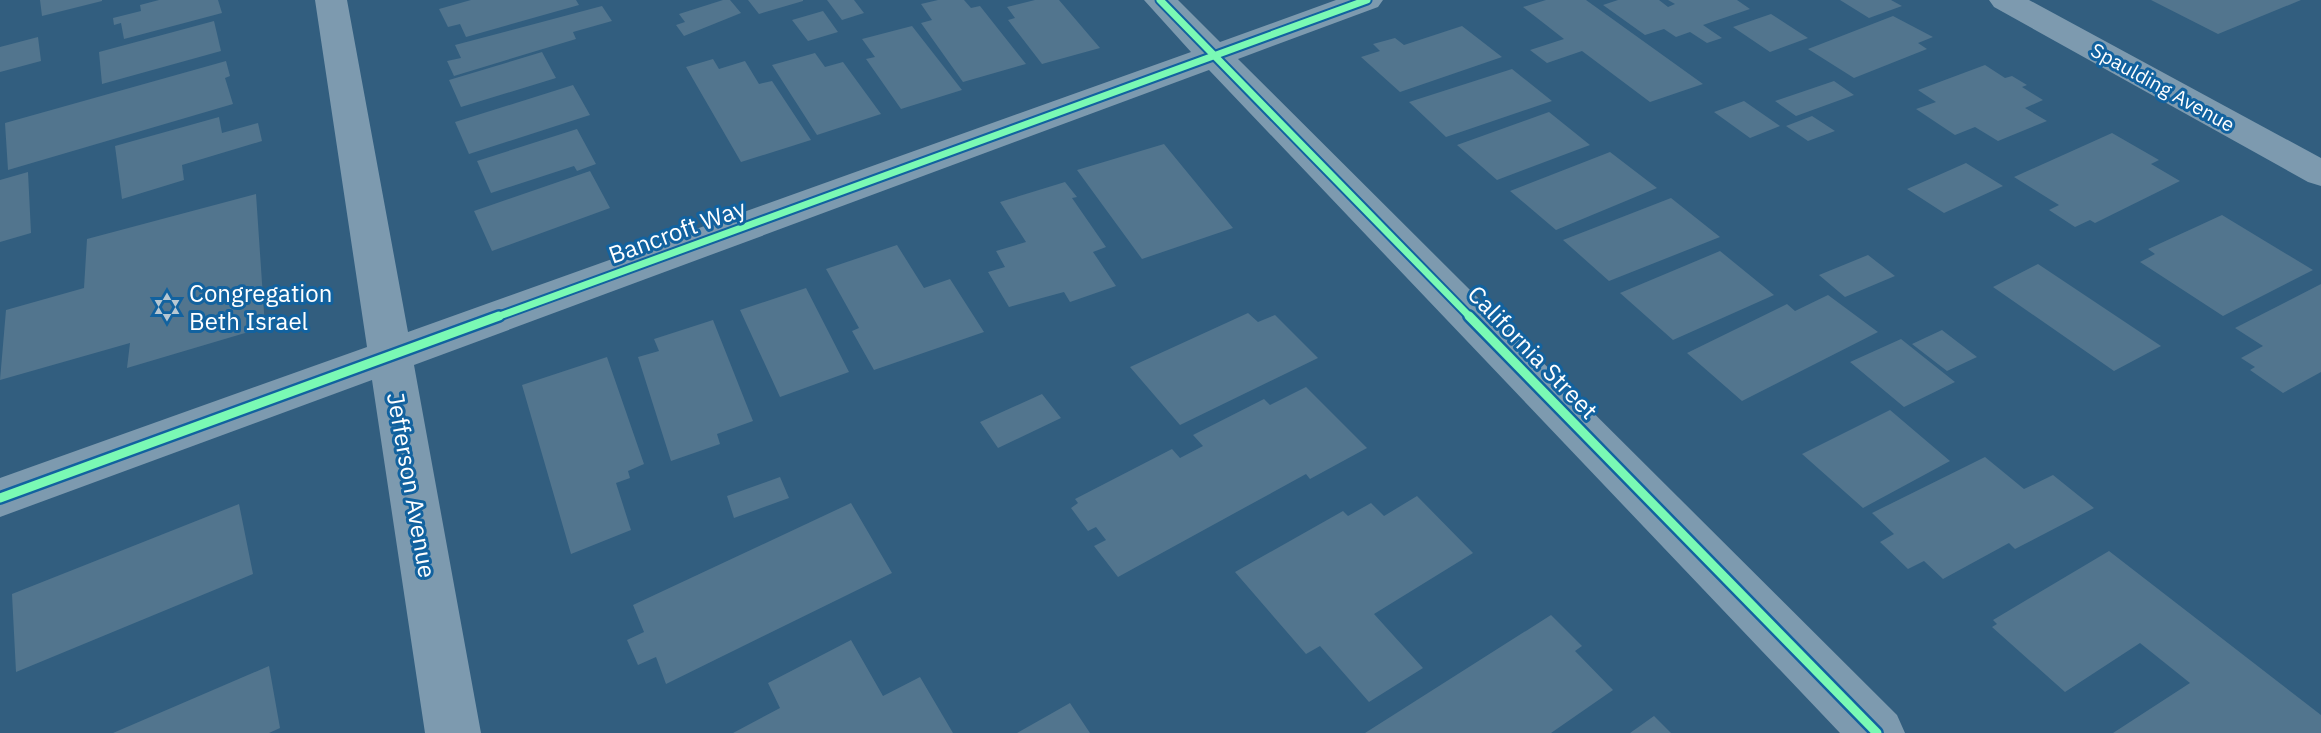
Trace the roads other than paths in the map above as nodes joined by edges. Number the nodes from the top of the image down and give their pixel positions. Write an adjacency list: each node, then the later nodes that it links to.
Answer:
1 (331, 0): 7 (street, Jefferson Avenue)
2 (1160, 0): 5 (street, California Street)
3 (1367, 0): 5 (street, Bancroft Way)
4 (2005, 0): 6 (street, Spaulding Avenue)
5 (1215, 56): 7 (street, Bancroft Way); 10 (street, California Street)
6 (2321, 174)
7 (390, 358): 8 (street, Bancroft Way); 9 (street, Jefferson Avenue)
8 (0, 498)
9 (453, 733)
10 (1877, 733)

